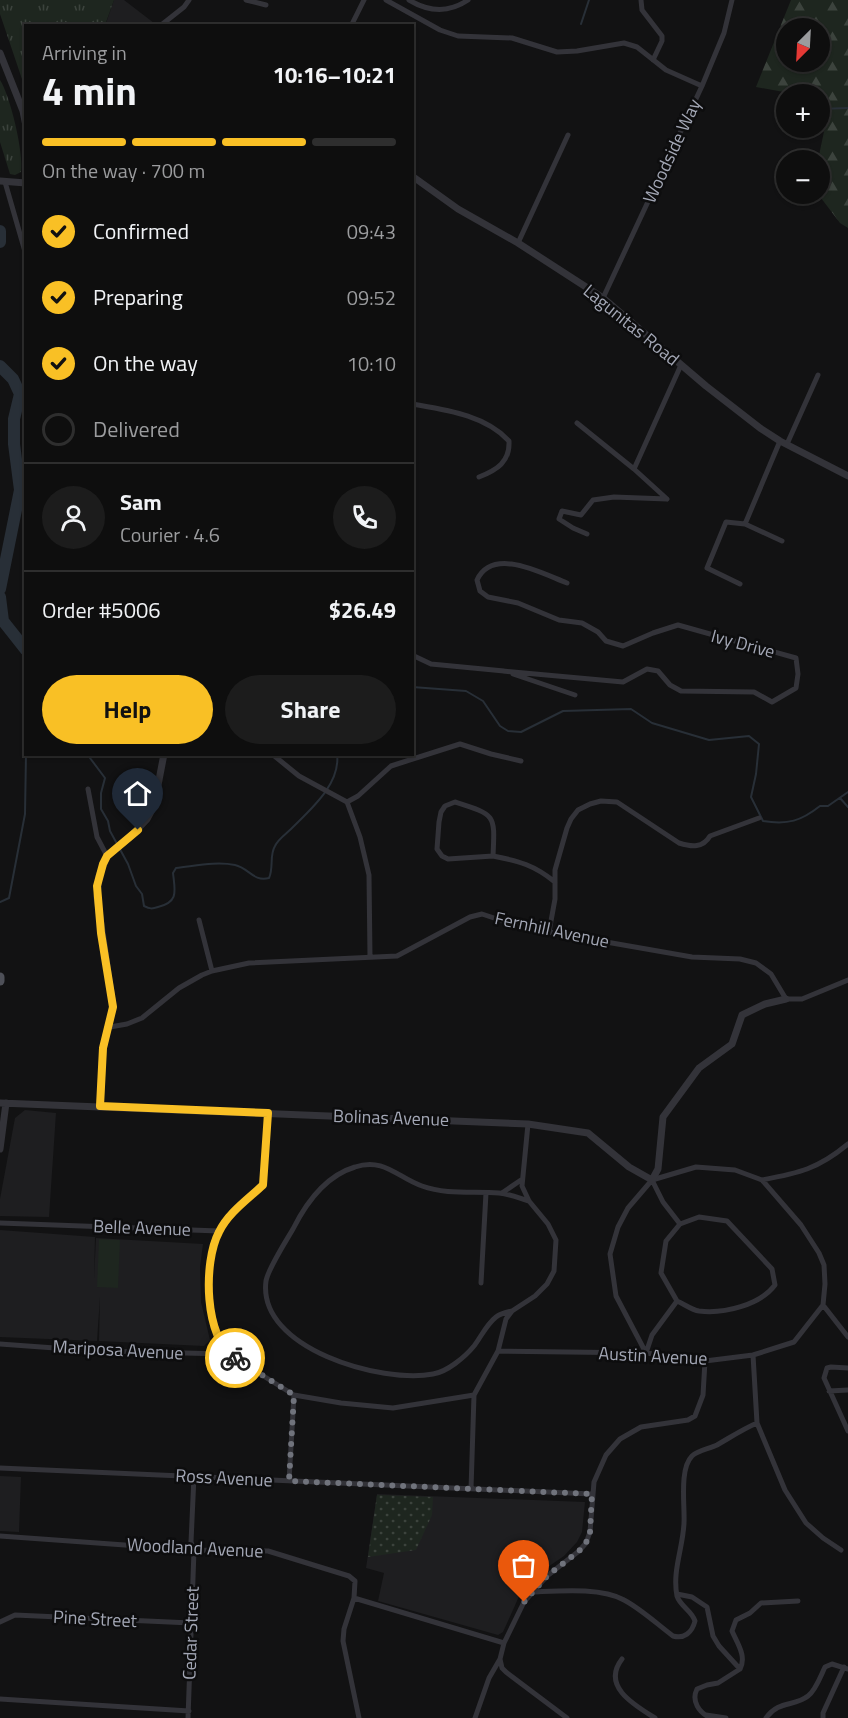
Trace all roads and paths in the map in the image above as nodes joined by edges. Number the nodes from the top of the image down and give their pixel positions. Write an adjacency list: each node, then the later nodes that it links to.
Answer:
1 (189, 0): 10 (street)
2 (246, 0): 9 (street)
3 (364, 0): 11 (street)
4 (387, 0): 13 (street)
5 (409, 0): 6 (street)
6 (468, 0)
7 (641, 0): 13 (street)
8 (732, 0): 14 (street, Woodside Way)
9 (266, 5)
10 (162, 24)
11 (352, 24)
12 (0, 53): 15 (street)
13 (653, 60): 14 (street)
14 (702, 86): 22 (street, Woodside Way)
15 (24, 116)
16 (568, 135): 20 (street)
17 (414, 177): 20 (street, Lagunitas Road)
18 (2, 181): 19 (street); 21 (street)
19 (24, 183)
20 (518, 243): 22 (street, Lagunitas Road)
21 (24, 249)
22 (603, 298): 23 (street, Lagunitas Road)
23 (681, 365): 27 (street, Lagunitas Road); 28 (street)
24 (818, 375): 27 (street)
25 (414, 404): 30 (street)
26 (576, 423): 28 (street)
27 (783, 442): 29 (street, Lagunitas Road); 31 (street)
28 (634, 468): 32 (street)
29 (847, 474)
30 (479, 477)
31 (745, 524): 33 (street); 35 (street)
32 (587, 534)
33 (782, 541)
34 (567, 583): 37 (street, Ivy Drive)
35 (740, 584)
36 (414, 656): 37 (street)
37 (503, 671): 38 (street)
38 (575, 695)
39 (164, 756): 45 (street)
40 (274, 756): 43 (street)
41 (520, 761): 43 (street)
42 (88, 789): 45 (street)
43 (347, 802): 50 (street)
44 (759, 818): 47 (street)
45 (107, 856): 54 (street)
46 (493, 856): 46 (street); 47 (street)
47 (555, 882): 49 (street)
48 (199, 920): 51 (street)
49 (549, 932): 50 (street, Fernhill Avenue); 53 (street, Fernhill Avenue)
50 (370, 957): 51 (street, Fernhill Avenue)
51 (212, 971): 54 (street, Fernhill Avenue)
52 (848, 980): 53 (street)
53 (786, 999): 62 (street)
54 (110, 1027): 56 (street)
55 (3, 1103): 56 (street, Bolinas Avenue); 60 (street)
56 (100, 1106): 57 (street, Bolinas Avenue)
57 (268, 1113): 58 (street, Bolinas Avenue); 69 (street)
58 (528, 1124): 61 (street); 62 (street, Bolinas Avenue)
59 (848, 1144): 63 (street)
60 (0, 1149)
61 (521, 1180): 65 (street); 66 (street)
62 (652, 1180): 63 (street); 68 (street); 79 (street)
63 (762, 1180): 72 (street)
64 (486, 1193): 65 (street); 70 (street); 74 (street)
65 (500, 1194): 66 (street)
66 (529, 1201): 73 (street)
67 (0, 1223): 69 (street, Belle Avenue)
68 (680, 1224): 71 (street); 71 (street)
69 (219, 1231): 80 (street)
70 (481, 1283)
71 (677, 1301): 79 (street)
72 (823, 1305): 76 (street); 81 (street, Austin Avenue)
73 (512, 1311): 74 (street); 75 (street)
74 (488, 1326): 75 (street)
75 (502, 1329): 78 (street)
76 (848, 1337)
77 (0, 1344): 80 (street, Mariposa Avenue)
78 (498, 1350): 79 (street, Austin Avenue); 87 (street)
79 (646, 1353): 82 (street, Austin Avenue)
80 (228, 1354): 86 (street)
81 (753, 1356): 82 (street, Austin Avenue); 88 (street)
82 (705, 1361): 94 (street)
83 (848, 1368): 85 (street)
84 (848, 1390): 85 (street)
85 (829, 1391): 89 (street)
86 (294, 1395): 87 (street); 92 (street)
87 (474, 1395): 93 (street)
88 (757, 1424): 97 (street); 99 (street)
89 (848, 1431)
90 (0, 1468): 91 (street, Ross Avenue)
91 (194, 1476): 92 (street, Ross Avenue); 96 (street, Cedar Street)
92 (289, 1481): 93 (street, Ross Avenue)
93 (471, 1489): 94 (street, Ross Avenue)
94 (592, 1494): 98 (street)
95 (0, 1536): 96 (street, Woodland Avenue)
96 (194, 1550): 100 (street, Woodland Avenue); 103 (street, Cedar Street)
97 (841, 1550)
98 (531, 1592): 99 (street); 104 (street)
99 (677, 1594): 107 (street)
100 (354, 1598): 104 (street); 112 (street)
101 (798, 1600): 107 (street)
102 (0, 1622): 103 (street, Pine Street)
103 (191, 1623): 110 (street, Cedar Street)
104 (504, 1643): 105 (street)
105 (500, 1659): 113 (street); 114 (street)
106 (622, 1659): 115 (street)
107 (740, 1668): 111 (street)
108 (846, 1668): 117 (street); 118 (street)
109 (0, 1699): 110 (street)
110 (188, 1715)
111 (708, 1717): 116 (street)
112 (359, 1718)
113 (475, 1718)
114 (567, 1718)
115 (654, 1718)
116 (726, 1718)
117 (766, 1718)
118 (823, 1718)

